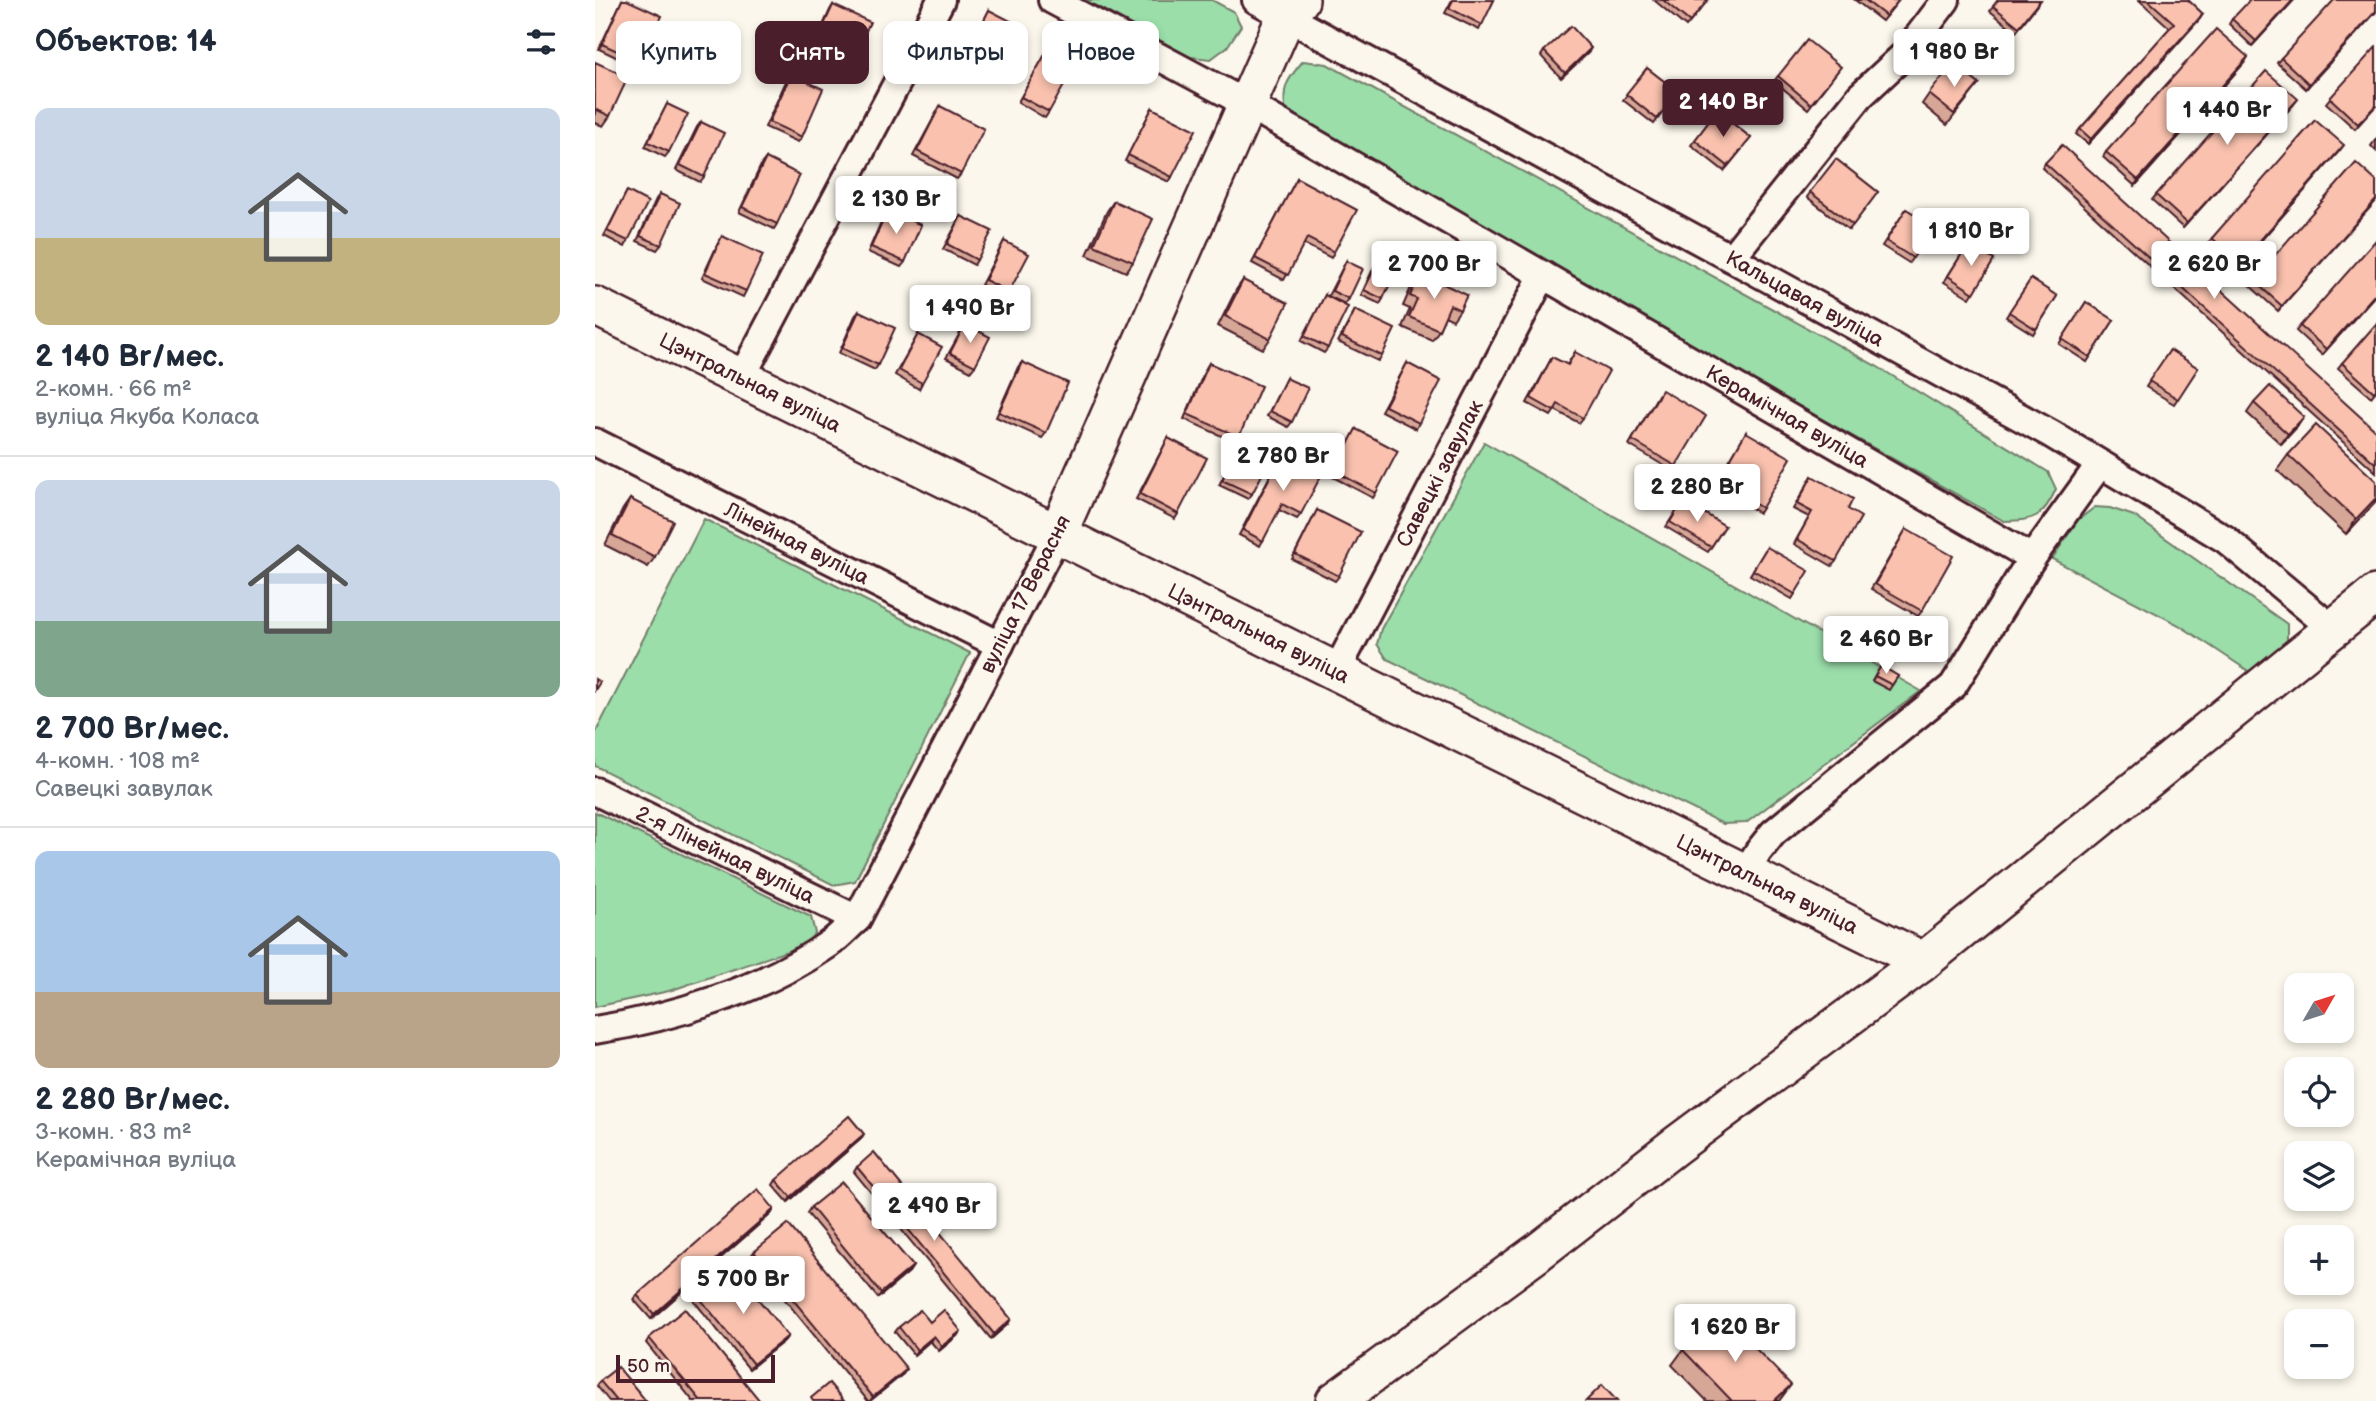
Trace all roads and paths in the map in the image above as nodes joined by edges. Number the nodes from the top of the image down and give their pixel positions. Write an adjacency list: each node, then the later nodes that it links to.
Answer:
1 (941, 0): 9 (street)
2 (1052, 0): 5 (street, Керамічная вуліца)
3 (1947, 0): 6 (street)
4 (1281, 5): 5 (street, вуліца 17 Верасня); 6 (street, Кальцавая вуліца)
5 (1249, 105): 7 (street, Керамічная вуліца); 12 (street, вуліца 17 Верасня)
6 (1731, 258): 11 (street, Кальцавая вуліца)
7 (1543, 275): 13 (street, Керамічная вуліца); 17 (street, Савецкі завулак)
8 (595, 306): 9 (street, Цэнтральная вуліца)
9 (741, 378): 12 (street, Цэнтральная вуліца)
10 (595, 442): 16 (street, Лінейная вуліца)
11 (2100, 464): 13 (street); 15 (street, Кальцавая вуліца)
12 (1057, 535): 16 (street, вуліца 17 Верасня); 17 (street, Цэнтральная вуліца)
13 (2032, 558): 19 (street)
14 (2376, 594): 15 (street)
15 (2334, 630): 21 (street)
16 (1000, 645): 20 (street, вуліца 17 Верасня)
17 (1336, 672): 19 (street, Цэнтральная вуліца)
18 (595, 791): 20 (street, 2-я Лінейная вуліца)
19 (1746, 872): 21 (street, Цэнтральная вуліца)
20 (857, 919): 22 (street, вуліца 17 Верасня)
21 (1920, 964): 23 (street)
22 (595, 1030)
23 (1335, 1401)

